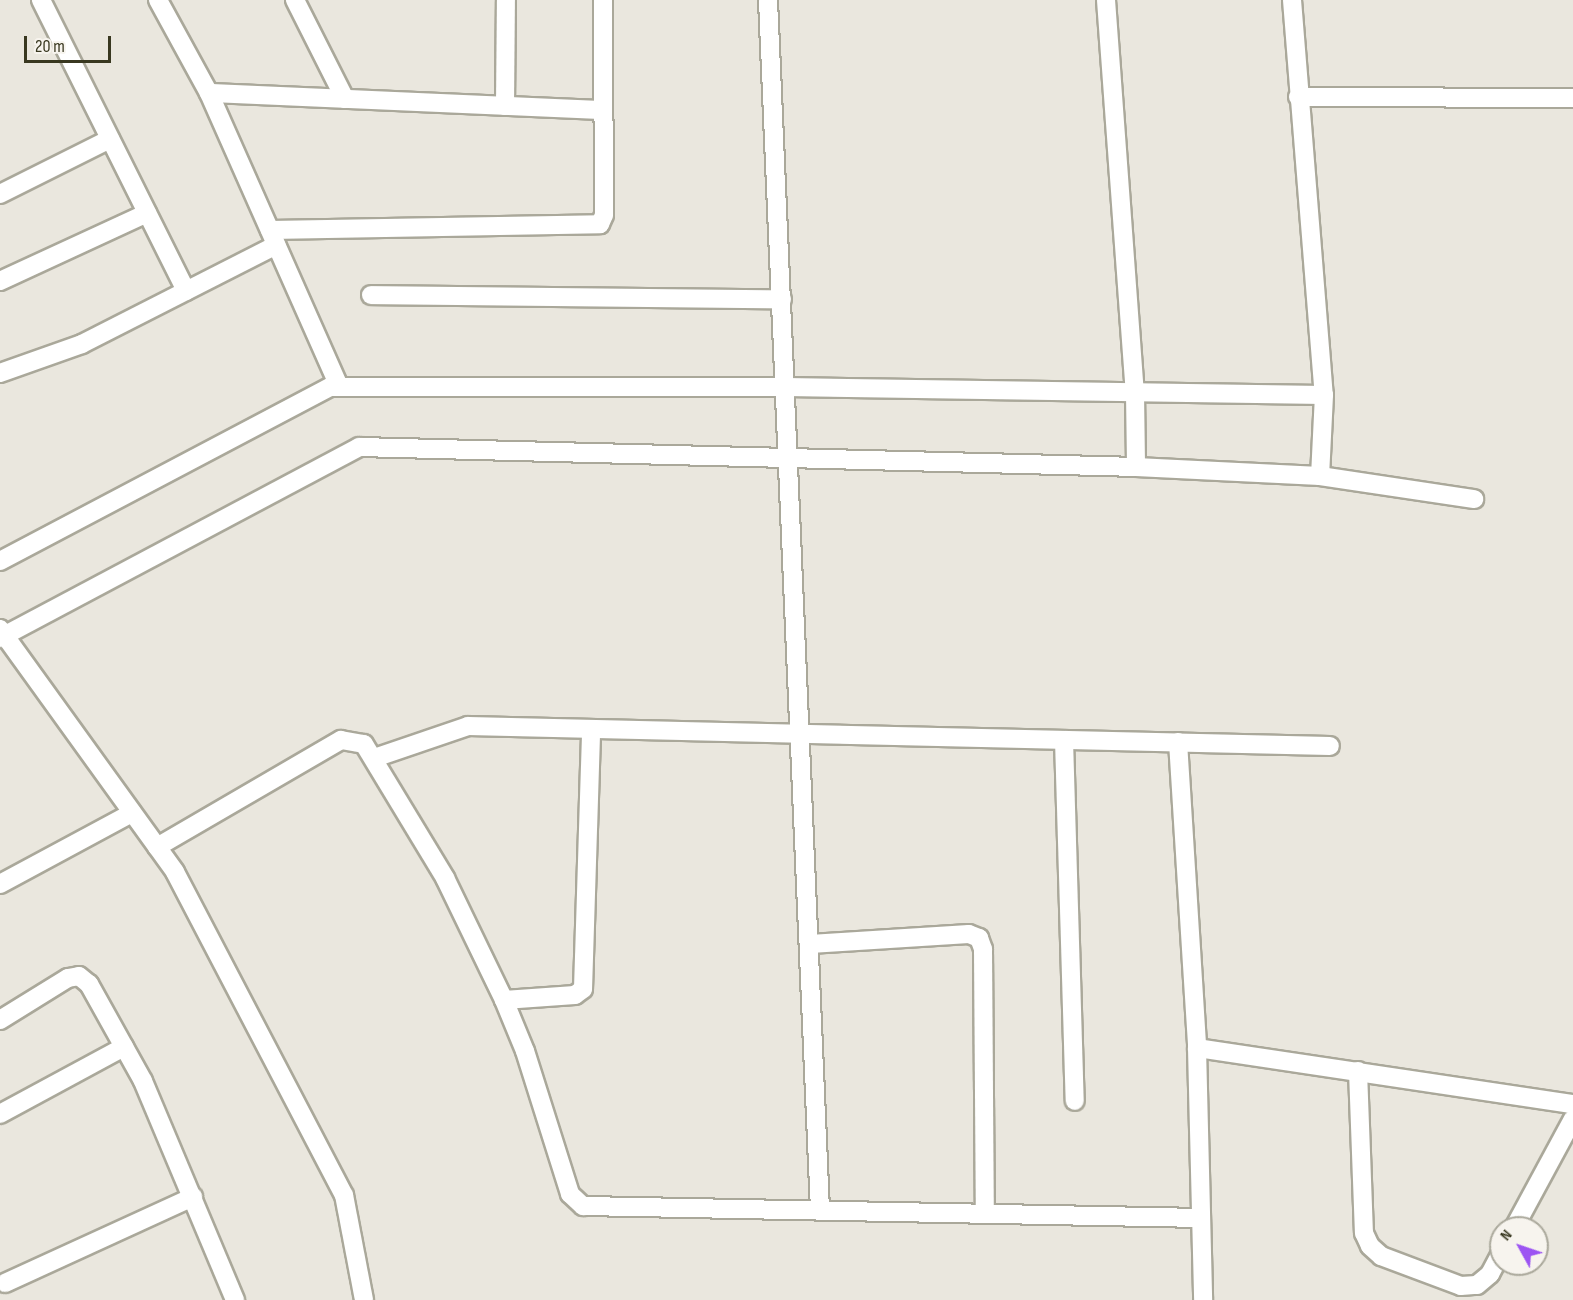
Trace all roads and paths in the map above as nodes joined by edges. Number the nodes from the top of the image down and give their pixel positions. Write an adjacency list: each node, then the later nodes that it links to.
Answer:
1 (41, 0): 15 (street)
2 (158, 0): 9 (street)
3 (295, 0): 12 (street)
4 (507, 0): 13 (street)
5 (603, 0): 14 (street)
6 (768, 0): 22 (street)
7 (1106, 0): 26 (street)
8 (1292, 0): 10 (street)
9 (209, 93): 12 (street); 18 (street)
10 (1298, 98): 11 (street); 27 (street)
11 (1573, 98)
12 (345, 99): 13 (street)
13 (505, 106): 14 (street)
14 (603, 110): 18 (street)
15 (110, 139): 16 (street); 17 (street)
16 (0, 194)
17 (147, 213): 19 (street); 20 (street)
18 (273, 238): 20 (street); 24 (street)
19 (0, 281)
20 (186, 291): 23 (street)
21 (371, 295): 22 (street)
22 (782, 299): 25 (street)
23 (0, 373)
24 (339, 387): 25 (street); 32 (street)
25 (786, 387): 26 (street); 28 (street)
26 (1135, 393): 27 (street); 29 (street)
27 (1324, 395): 30 (street)
28 (790, 461): 29 (street); 33 (street); 35 (street)
29 (1136, 467): 30 (street)
30 (1320, 476): 31 (street)
31 (1474, 499)
32 (0, 561)
33 (2, 634): 40 (street)
34 (591, 729): 35 (street); 39 (street); 44 (street)
35 (801, 735): 36 (street); 43 (street)
36 (1064, 740): 37 (street); 49 (street)
37 (1178, 742): 38 (street); 47 (street)
38 (1330, 746)
39 (374, 758): 41 (street); 44 (street)
40 (132, 813): 41 (street); 42 (street)
41 (157, 847): 61 (street)
42 (0, 884)
43 (810, 944): 54 (street); 55 (street)
44 (504, 1000): 54 (street)
45 (0, 1020): 46 (street)
46 (124, 1047): 51 (street); 53 (street)
47 (1197, 1048): 48 (street); 57 (street)
48 (1358, 1071): 50 (street); 58 (street)
49 (1075, 1101)
50 (1573, 1104)
51 (0, 1114)
52 (1573, 1119): 56 (street)
53 (193, 1197): 59 (street); 60 (street)
54 (820, 1211): 55 (street)
55 (985, 1214): 57 (street)
56 (1520, 1216)
57 (1201, 1218): 62 (street)
58 (1489, 1275)
59 (5, 1286)
60 (235, 1300)
61 (364, 1300)
62 (1203, 1300)

